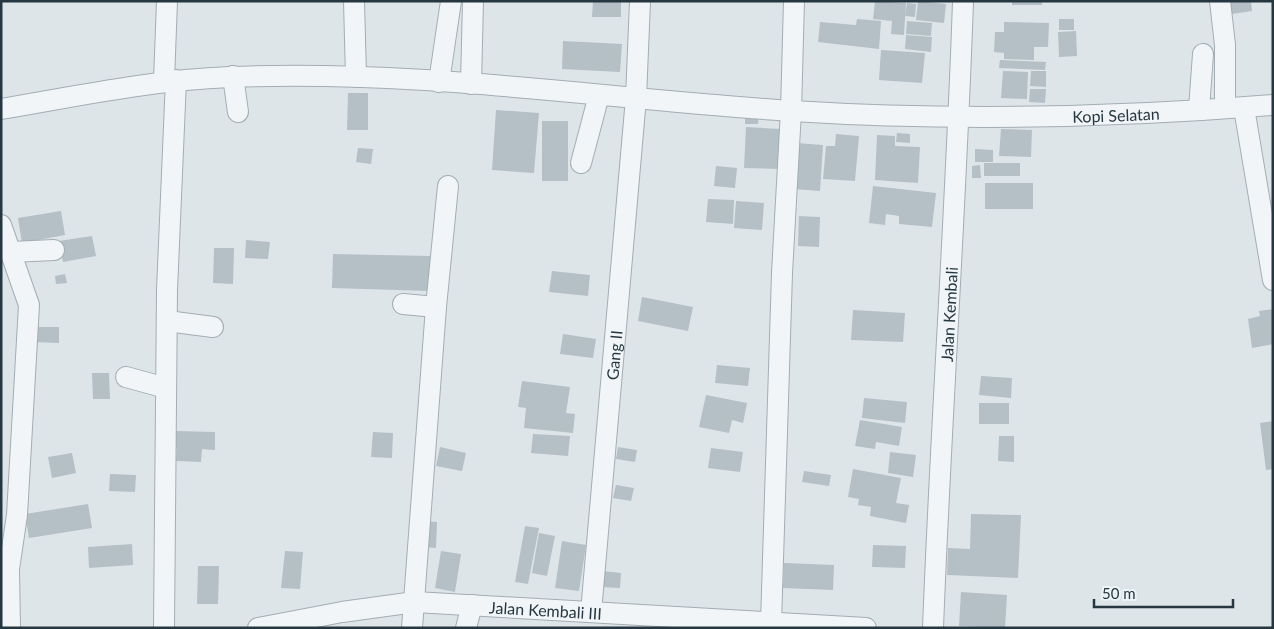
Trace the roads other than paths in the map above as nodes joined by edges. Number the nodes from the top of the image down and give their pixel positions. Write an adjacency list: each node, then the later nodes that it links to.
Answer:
1 (167, 1): 12 (street)
2 (354, 1): 11 (street)
3 (451, 1): 13 (street)
4 (473, 1): 14 (street)
5 (640, 1): 16 (street, Gang II)
6 (794, 1): 21 (street)
7 (963, 1): 23 (street, Jalan Kembali)
8 (1220, 1): 18 (street)
9 (1203, 54): 20 (street)
10 (233, 76): 11 (street, Kopi Selatan); 12 (street, Kopi Selatan); 22 (street)
11 (356, 77): 13 (street, Kopi Selatan)
12 (170, 81): 19 (street, Kopi Selatan); 32 (street)
13 (439, 82): 14 (street, Kopi Selatan)
14 (471, 84): 15 (street, Kopi Selatan)
15 (599, 95): 16 (street, Kopi Selatan); 24 (street)
16 (636, 98): 21 (street, Kopi Selatan); 38 (street, Gang II)
17 (1273, 105): 18 (street, Kopi Selatan)
18 (1235, 108): 20 (street, Kopi Selatan); 29 (street)
19 (1, 109)
20 (1199, 109): 23 (street, Kopi Selatan)
21 (791, 111): 23 (street, Kopi Selatan); 40 (street)
22 (238, 112)
23 (959, 118): 47 (street, Jalan Kembali)
24 (581, 163)
25 (448, 186): 31 (street)
26 (1, 225): 28 (street)
27 (54, 250): 28 (street)
28 (11, 252): 41 (street)
29 (1273, 280)
30 (403, 304): 31 (street)
31 (436, 307): 36 (street)
32 (167, 321): 33 (street); 35 (street)
33 (213, 327)
34 (126, 378): 35 (street)
35 (166, 388): 42 (street)
36 (415, 602): 37 (street, Jalan Kembali III); 43 (street, Jalan Kembali III); 44 (street)
37 (472, 605): 38 (street, Jalan Kembali III); 45 (street)
38 (592, 612): 39 (street, Jalan Kembali III)
39 (689, 623): 40 (street, Jalan Kembali III)
40 (771, 623): 46 (street, Jalan Kembali III)
41 (10, 628)
42 (164, 628)
43 (259, 628)
44 (412, 628)
45 (466, 628)
46 (866, 628)
47 (933, 628)

